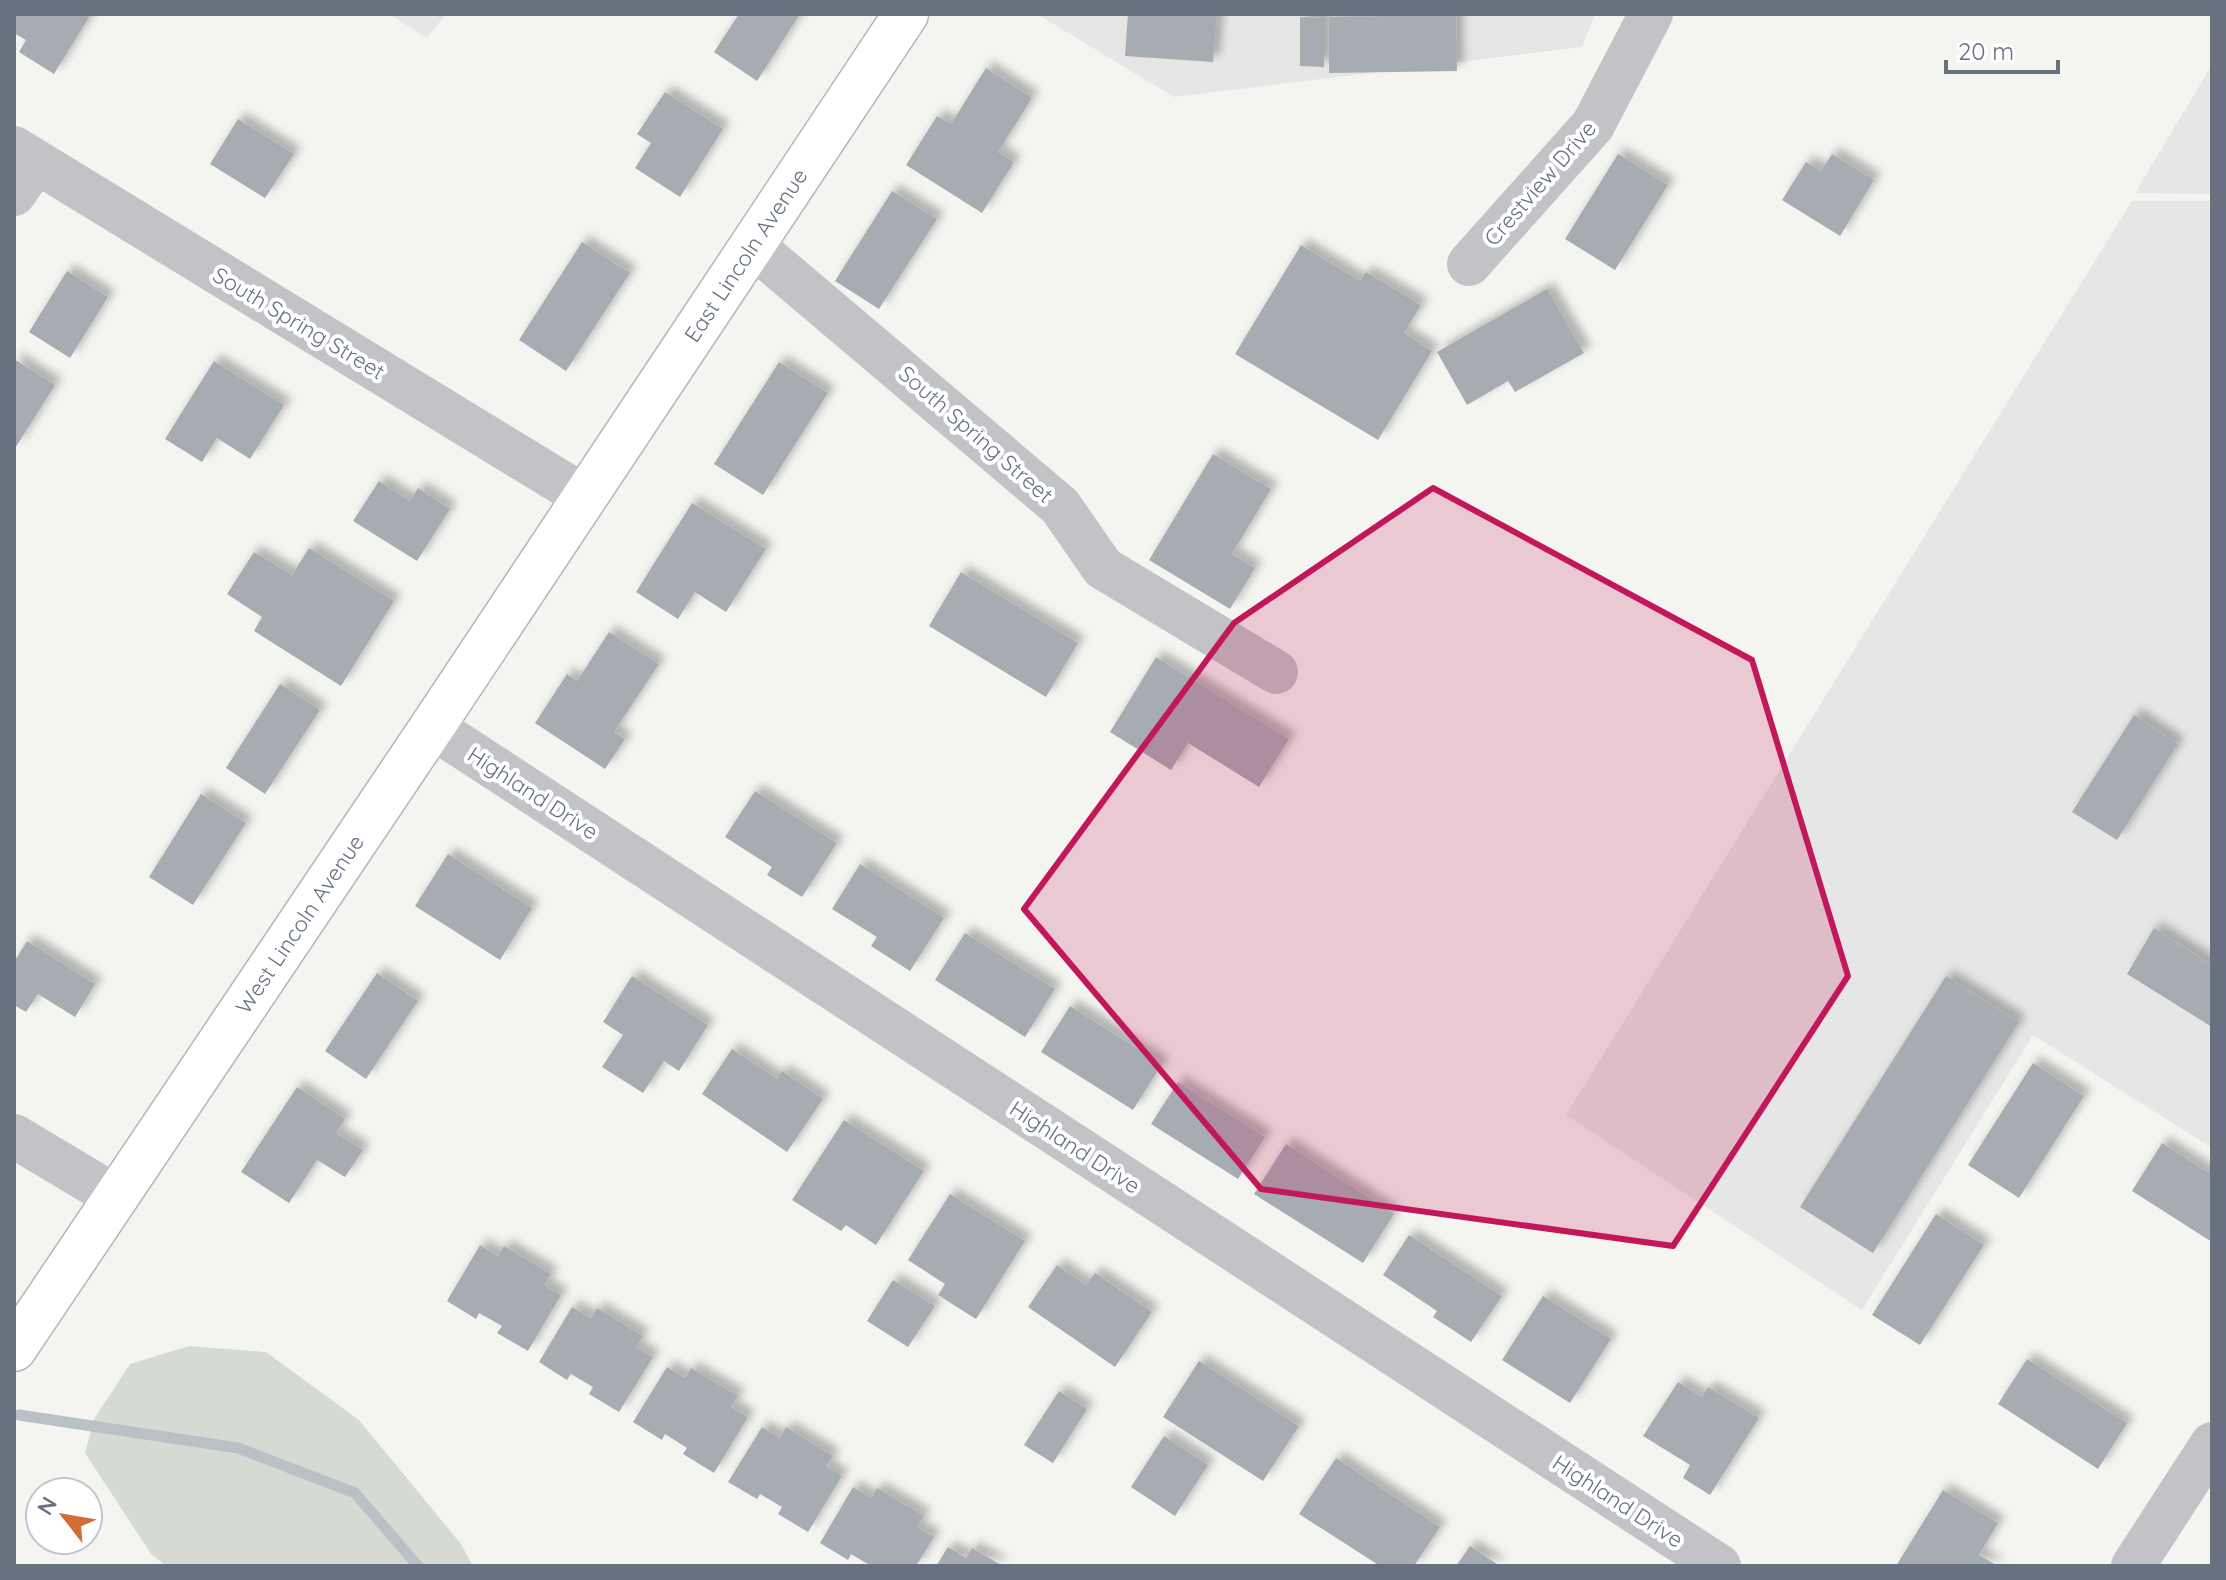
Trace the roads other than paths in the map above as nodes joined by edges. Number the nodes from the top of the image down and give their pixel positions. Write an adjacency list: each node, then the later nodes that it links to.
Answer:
1 (906, 14): 4 (main road, East Lincoln Avenue)
2 (1651, 14): 5 (street, Crestview Drive)
3 (21, 168): 6 (street, South Spring Street)
4 (753, 246): 6 (main road, East Lincoln Avenue); 7 (street, South Spring Street)
5 (1469, 264)
6 (585, 497): 8 (main road, West Lincoln Avenue)
7 (1276, 672)
8 (432, 727): 10 (main road, West Lincoln Avenue); 13 (street, Highland Drive)
9 (14, 1136): 10 (street)
10 (116, 1197): 11 (main road, West Lincoln Avenue)
11 (14, 1349)
12 (2212, 1444): 14 (street)
13 (1719, 1566)
14 (2133, 1566)

